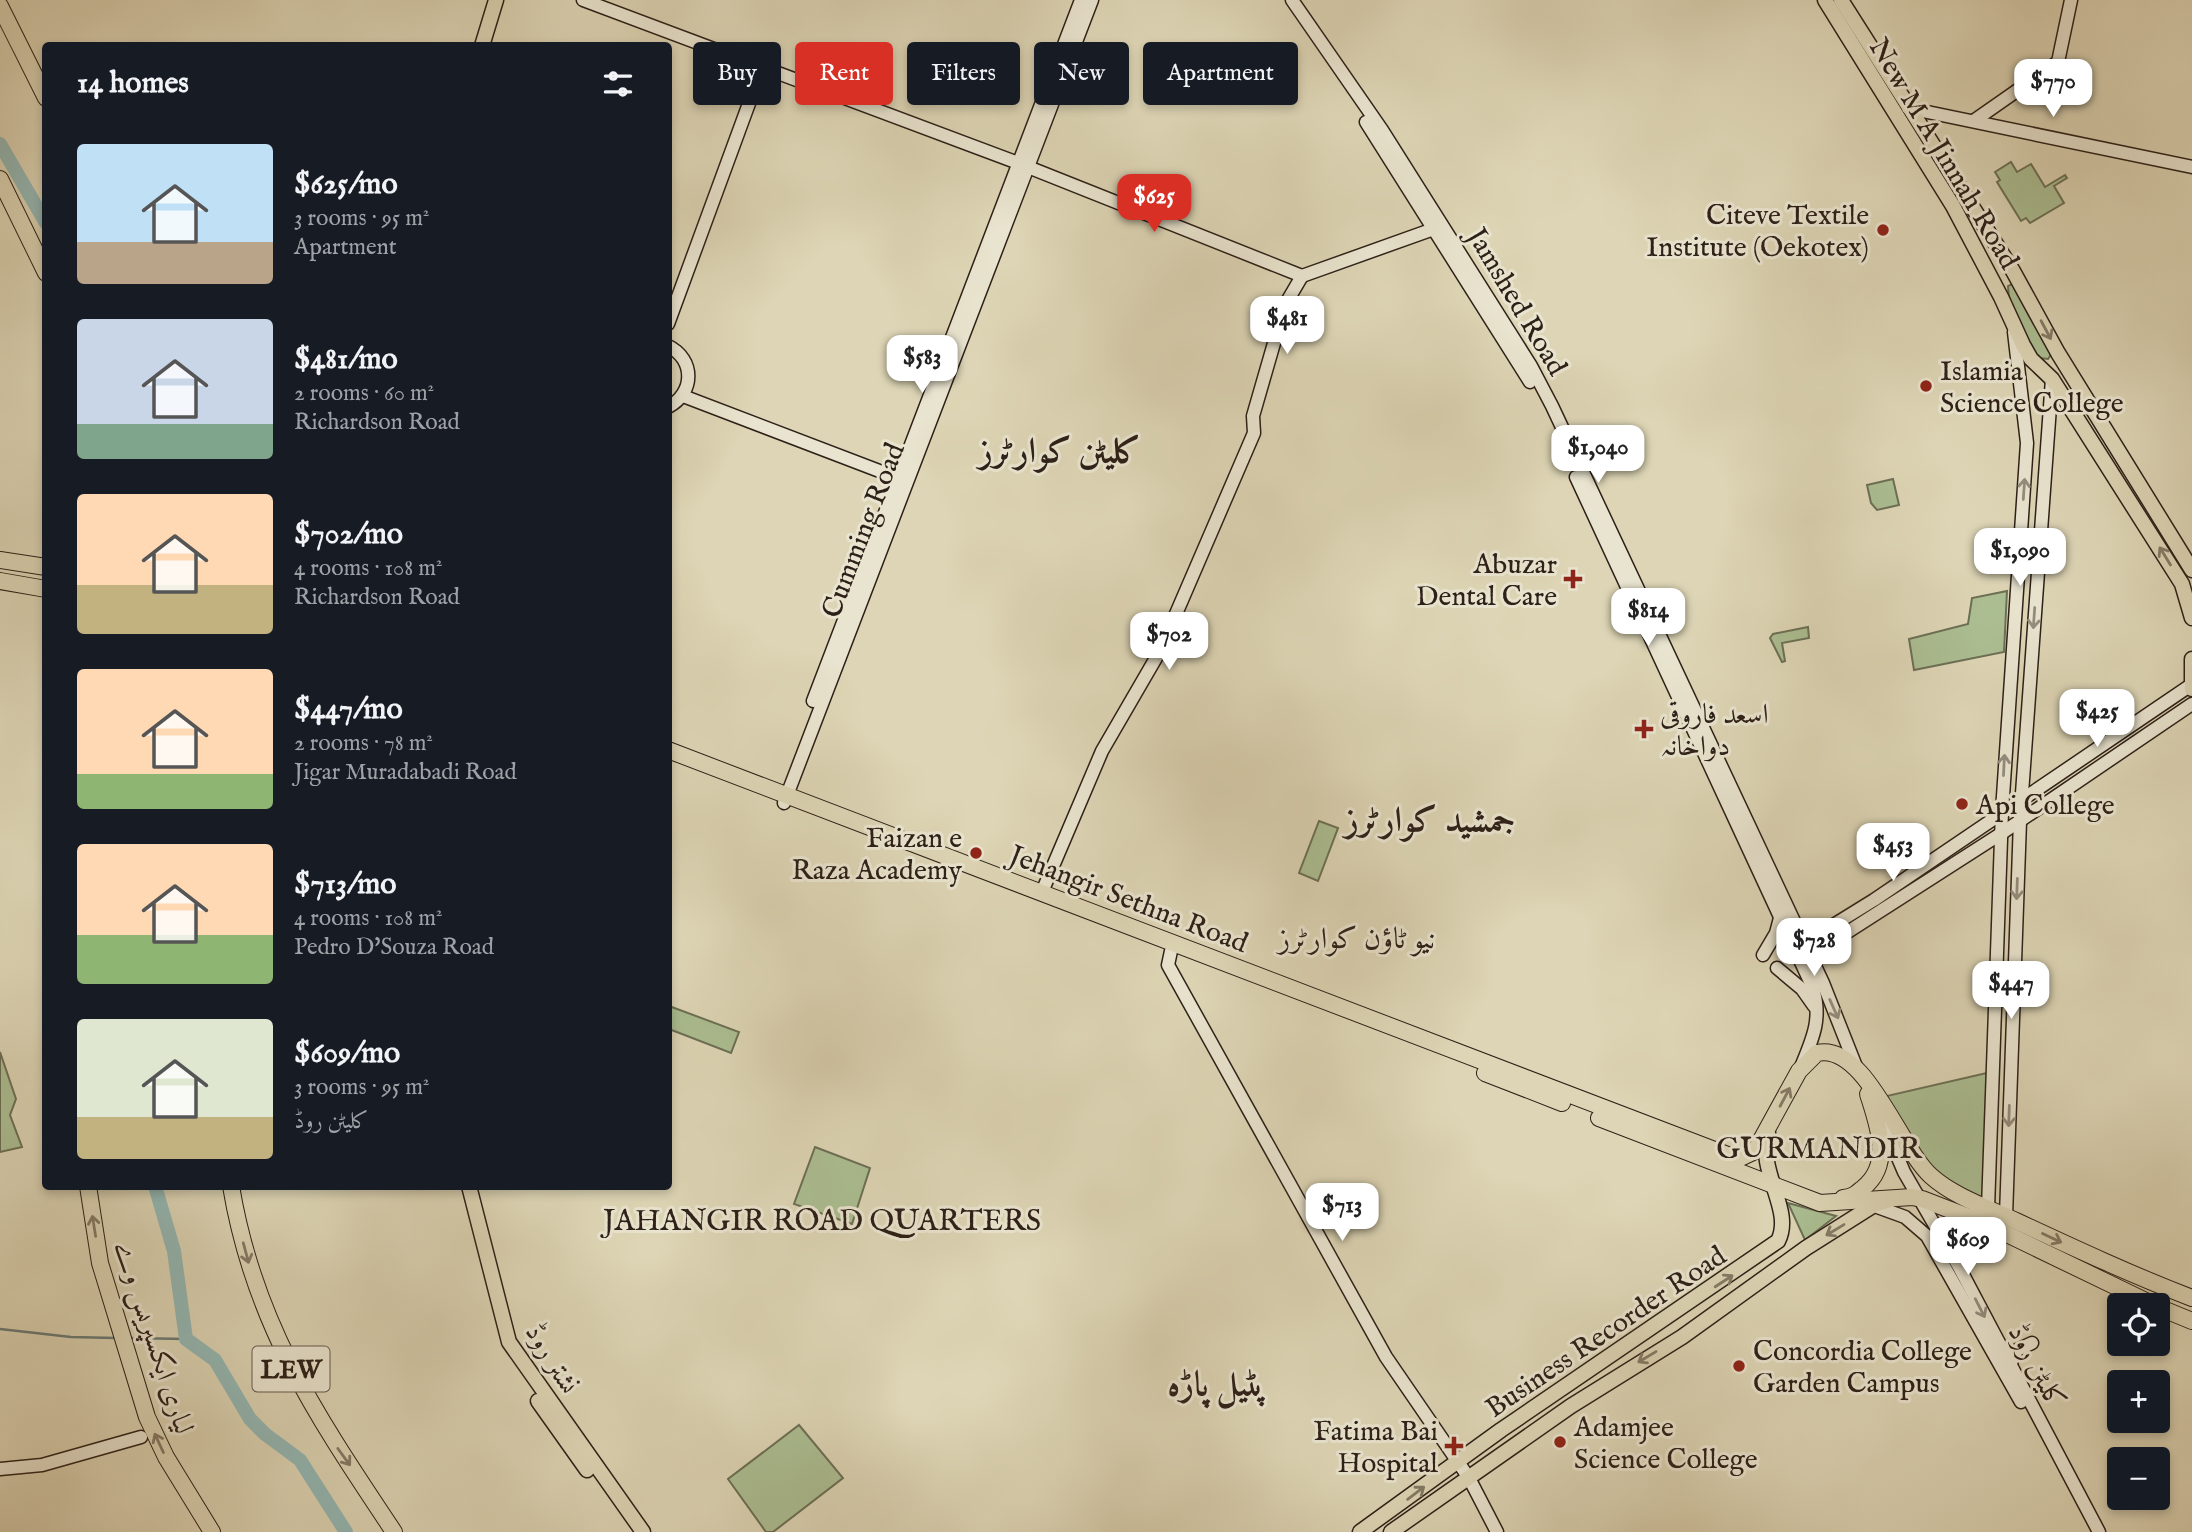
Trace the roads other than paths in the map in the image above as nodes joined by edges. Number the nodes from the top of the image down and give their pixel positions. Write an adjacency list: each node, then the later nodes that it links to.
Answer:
1 (496, 0): 12 (main road)
2 (504, 0): 13 (main road)
3 (583, 0): 14 (street)
4 (1081, 0): 20 (street, Cumming Road)
5 (1092, 0): 20 (street, Cumming Road)
6 (1282, 0): 23 (street, Jamshed Road)
7 (1292, 0): 23 (street, Jamshed Road)
8 (1825, 0): 27 (main road, New M A Jinnah Road)
9 (1842, 0): 18 (main road, New M A Jinnah Road)
10 (2071, 0): 19 (street)
11 (0, 6): 16 (highway)
12 (483, 42)
13 (492, 42)
14 (694, 42)
15 (781, 75): 20 (street)
16 (42, 90)
17 (748, 105): 26 (street)
18 (1908, 108): 19 (street); 35 (main road, New M A Jinnah Road, one-way to 35)
19 (1975, 120): 21 (street)
20 (1022, 165): 25 (street); 32 (street, Cumming Road)
21 (2192, 167)
22 (0, 179): 24 (highway)
23 (1439, 228): 25 (street); 51 (street, Jamshed Road); 52 (street, Jamshed Road)
24 (42, 265)
25 (1302, 276): 50 (street)
26 (672, 313)
27 (2014, 330): 29 (main road, New M A Jinnah Road); 47 (street, one-way to 27)
28 (672, 348): 30 (street)
29 (2052, 379): 38 (main road, New M A Jinnah Road, one-way to 29); 46 (street, one-way to 46)
30 (683, 396): 31 (street); 32 (street)
31 (672, 404)
32 (902, 479): 45 (street, Cumming Road)
33 (0, 560): 34 (highway)
34 (42, 566)
35 (2192, 570)
36 (0, 581): 37 (highway)
37 (42, 588)
38 (2189, 595): 39 (main road, New M A Jinnah Road)
39 (2192, 618)
40 (2192, 659): 41 (main road)
41 (2192, 687): 46 (street)
42 (2192, 704): 48 (street)
43 (672, 752): 45 (highway, Jehangir Sethna Road)
44 (672, 760): 45 (highway, Jehangir Sethna Road)
45 (781, 797): 50 (highway, Jehangir Sethna Road); 53 (highway, Jehangir Sethna Road)
46 (2021, 799): 47 (street); 48 (street)
47 (2002, 811): 49 (street); 52 (street)
48 (2020, 821): 49 (street); 73 (street, one-way to 73)
49 (2002, 833): 55 (street); 72 (street)
50 (1042, 892): 61 (highway, Jehangir Sethna Road)
51 (1780, 918): 52 (street, Jamshed Road); 54 (street)
52 (1799, 946): 55 (street, Jamshed Road)
53 (1171, 951): 61 (highway, Jehangir Sethna Road); 83 (street)
54 (1763, 955)
55 (1805, 959): 57 (street, Jamshed Road); 58 (street, Jamshed Road, one-way to 58)
56 (1777, 968): 57 (street)
57 (1819, 1016): 59 (street)
58 (1859, 1070): 59 (highway); 67 (highway); 69 (street, کلیٹن روڈ); 72 (highway)
59 (1799, 1071): 60 (highway, one-way to 59)
60 (1770, 1125): 61 (highway); 62 (main road, Business Recorder Road)
61 (1726, 1161): 62 (highway)
62 (1771, 1181): 67 (highway); 83 (main road, Business Recorder Road, one-way to 62)
63 (89, 1190): 86 (highway, لیاری ایکسپریس وے, one-way to 63)
64 (232, 1190): 87 (highway, LEW, one-way to 87)
65 (462, 1190): 88 (main road, نشتر روڈ)
66 (470, 1190): 89 (main road, نشتر روڈ)
67 (1815, 1196): 70 (highway)
68 (1895, 1198): 69 (highway); 70 (highway); 71 (main road, Business Recorder Road)
69 (1922, 1199): 74 (highway); 75 (street, کلیٹن روڈ)
70 (1857, 1201): 71 (street, کلیٹن روڈ)
71 (1874, 1205): 85 (main road, Business Recorder Road, one-way to 85); 93 (street, کلیٹن روڈ)
72 (1989, 1208): 73 (highway)
73 (2006, 1216): 77 (highway, one-way to 77)
74 (2006, 1234): 75 (highway); 76 (highway)
75 (1944, 1239): 81 (street, کلیٹن روڈ, one-way to 81)
76 (2130, 1293)
77 (2192, 1298)
78 (2170, 1312): 79 (highway)
79 (2192, 1321)
80 (2032, 1343): 81 (street)
81 (2010, 1365): 94 (street, کلیٹن روڈ)
82 (141, 1437): 84 (street)
83 (1457, 1463): 85 (street); 90 (main road, Business Recorder Road, one-way to 83)
84 (0, 1469)
85 (1469, 1478): 91 (main road, Business Recorder Road); 92 (street)
86 (212, 1532)
87 (394, 1532)
88 (635, 1532)
89 (643, 1532)
90 (1360, 1532)
91 (1391, 1532)
92 (1497, 1532)
93 (2091, 1532)
94 (2099, 1532)

